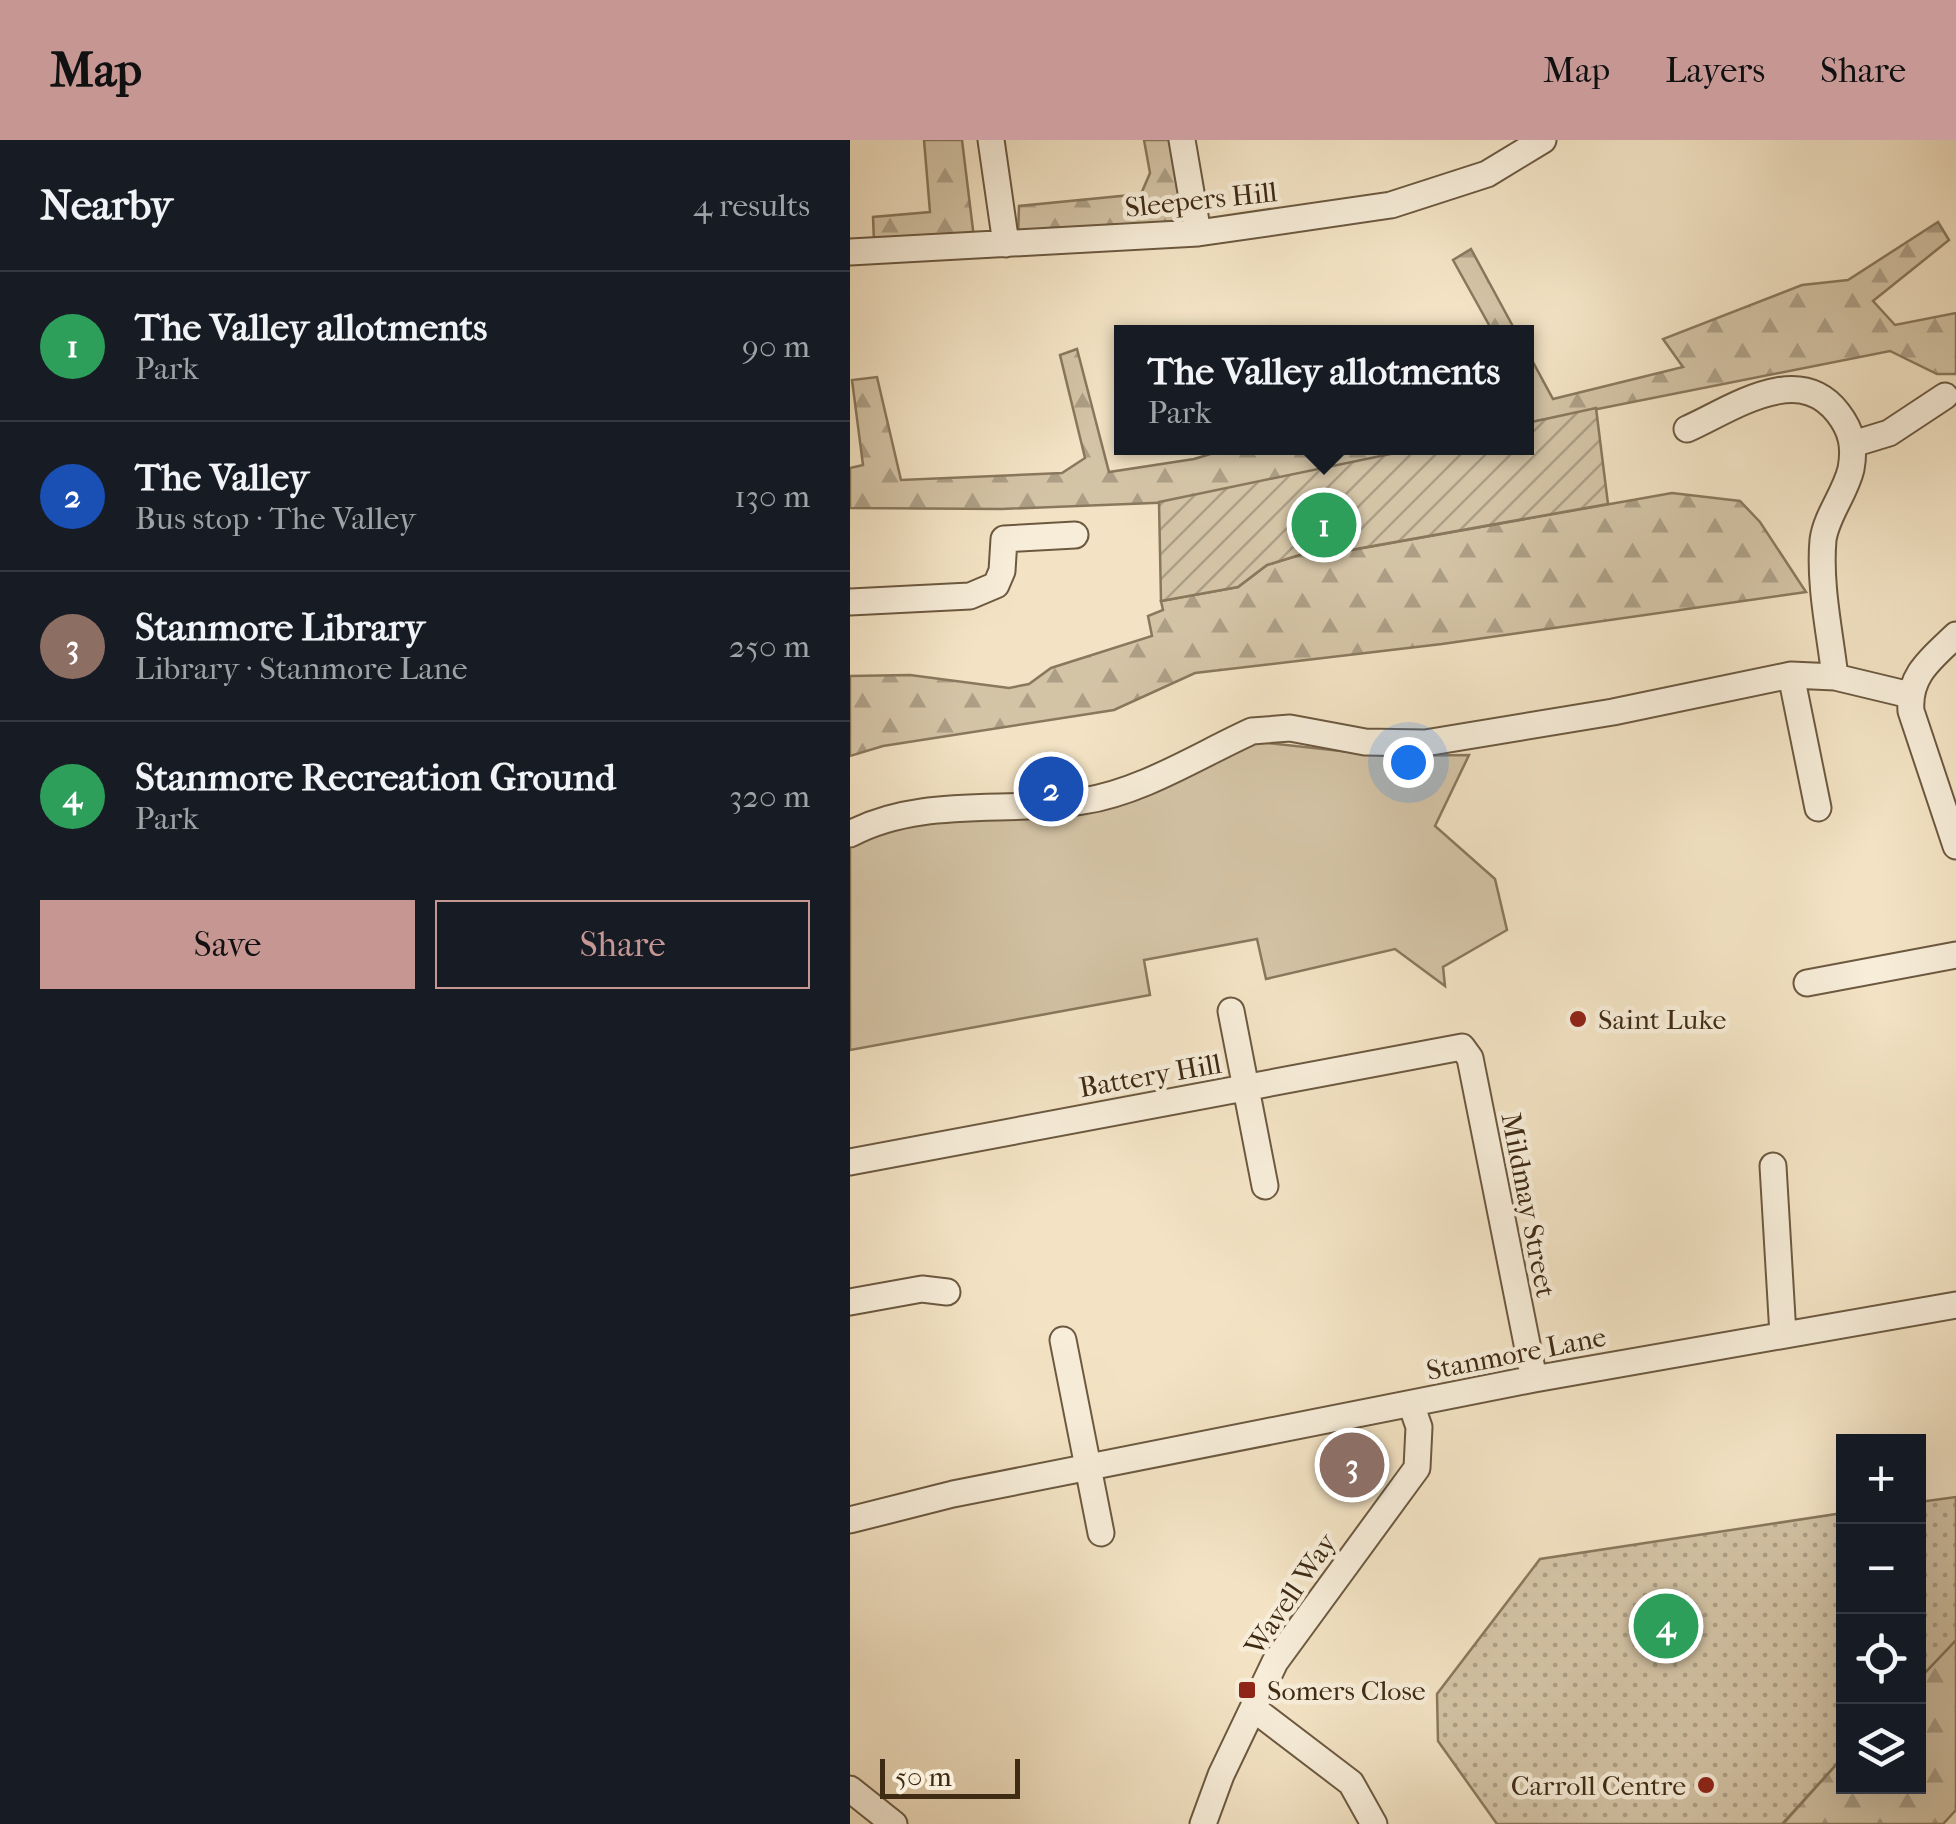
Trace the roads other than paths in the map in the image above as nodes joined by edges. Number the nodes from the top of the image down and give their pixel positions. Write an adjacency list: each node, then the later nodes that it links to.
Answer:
1 (991, 140): 5 (street)
2 (1182, 140): 4 (street)
3 (1542, 140): 4 (street, Sleepers Hill)
4 (1198, 233): 5 (street, Sleepers Hill)
5 (1006, 244): 6 (street, Sleepers Hill)
6 (850, 252)
7 (1944, 396): 9 (street)
8 (1687, 429): 9 (street)
9 (1854, 444): 14 (street)
10 (1075, 534): 11 (street)
11 (850, 602)
12 (1956, 635): 15 (street)
13 (1791, 675): 14 (street); 16 (street); 17 (street)
14 (1835, 677): 15 (street)
15 (1910, 696): 18 (street)
16 (1818, 808)
17 (850, 834)
18 (1956, 846)
19 (1956, 955): 20 (street)
20 (1807, 982)
21 (1231, 1010): 23 (street)
22 (1462, 1046): 23 (street, Battery Hill); 32 (street, Mildmay Street)
23 (1246, 1088): 24 (street, Battery Hill); 26 (street)
24 (850, 1162)
25 (1773, 1166): 30 (street)
26 (1265, 1186)
27 (947, 1292): 28 (street)
28 (850, 1302)
29 (1956, 1305): 30 (street, Stanmore Lane)
30 (1782, 1335): 32 (street, Stanmore Lane)
31 (1062, 1340): 34 (street)
32 (1534, 1379): 33 (street, Stanmore Lane)
33 (1410, 1404): 34 (street, Stanmore Lane); 37 (street, Wavell Way)
34 (1089, 1468): 35 (street, Stanmore Lane); 36 (street)
35 (850, 1520)
36 (1101, 1532)
37 (1254, 1709): 40 (street, Wavell Way); 41 (street)
38 (850, 1789): 39 (street)
39 (894, 1824)
40 (1203, 1824)
41 (1374, 1824)

